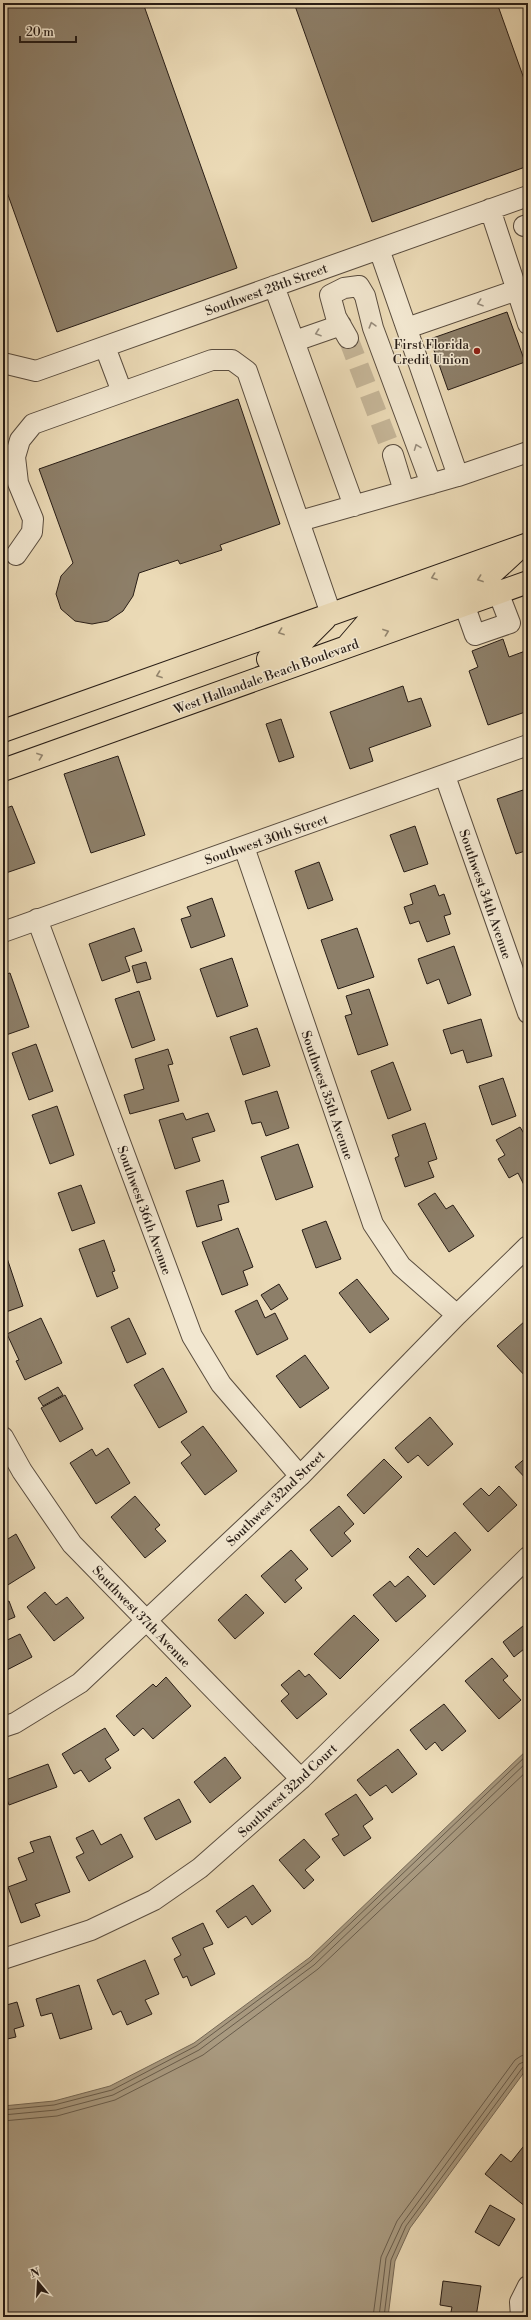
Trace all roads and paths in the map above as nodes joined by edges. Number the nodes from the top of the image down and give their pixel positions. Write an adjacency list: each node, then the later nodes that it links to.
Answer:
1 (528, 196): 2 (street, Southwest 28th Street)
2 (490, 209): 3 (street, Southwest 28th Street); 5 (street)
3 (379, 249): 4 (street, Southwest 28th Street); 7 (street)
4 (274, 286): 8 (street); 9 (street, Southwest 28th Street)
5 (517, 290): 6 (street); 7 (street, one-way to 7)
6 (528, 324)
7 (407, 328): 14 (street)
8 (294, 341): 15 (street, one-way to 8); 17 (street)
9 (105, 347): 10 (street, Southwest 28th Street); 11 (street)
10 (3, 363)
11 (122, 392): 18 (street); 20 (street)
12 (528, 452): 14 (street)
13 (393, 455): 16 (street)
14 (458, 476): 15 (street)
15 (431, 484): 16 (street)
16 (404, 491): 17 (street)
17 (354, 506): 18 (street)
18 (300, 521): 24 (street)
19 (524, 545): 24 (main road, one-way to 24); 25 (main road, one-way to 25)
20 (16, 555)
21 (528, 582): 22 (main road, West Hallandale Beach Boulevard)
22 (498, 592): 23 (main road, West Hallandale Beach Boulevard); 23 (street)
23 (464, 604): 25 (main road, West Hallandale Beach Boulevard, one-way to 23)
24 (331, 614): 26 (main road); 27 (main road, one-way to 27)
25 (346, 647): 26 (main road, West Hallandale Beach Boulevard)
26 (144, 719): 29 (main road, West Hallandale Beach Boulevard, one-way to 26)
27 (3, 731)
28 (528, 745): 30 (street, Southwest 30th Street)
29 (3, 770)
30 (445, 776): 31 (street, Southwest 30th Street); 34 (street, Southwest 34th Avenue)
31 (244, 847): 32 (street, Southwest 30th Street); 36 (street, Southwest 35th Avenue)
32 (37, 919): 33 (street, Southwest 30th Street); 38 (street, Southwest 36th Avenue)
33 (3, 932)
34 (528, 1013)
35 (528, 1246): 36 (street, Southwest 32nd Street)
36 (457, 1315): 38 (street, Southwest 32nd Street)
37 (3, 1437): 40 (street, Southwest 37th Avenue)
38 (300, 1476): 40 (street, Southwest 32nd Street)
39 (528, 1557): 42 (street, Southwest 32nd Court)
40 (146, 1622): 41 (street, Southwest 32nd Street); 42 (street, Southwest 37th Avenue)
41 (3, 1727)
42 (301, 1779): 43 (street, Southwest 32nd Court)
43 (3, 1959)
44 (528, 2286): 45 (street)
45 (521, 2317)

